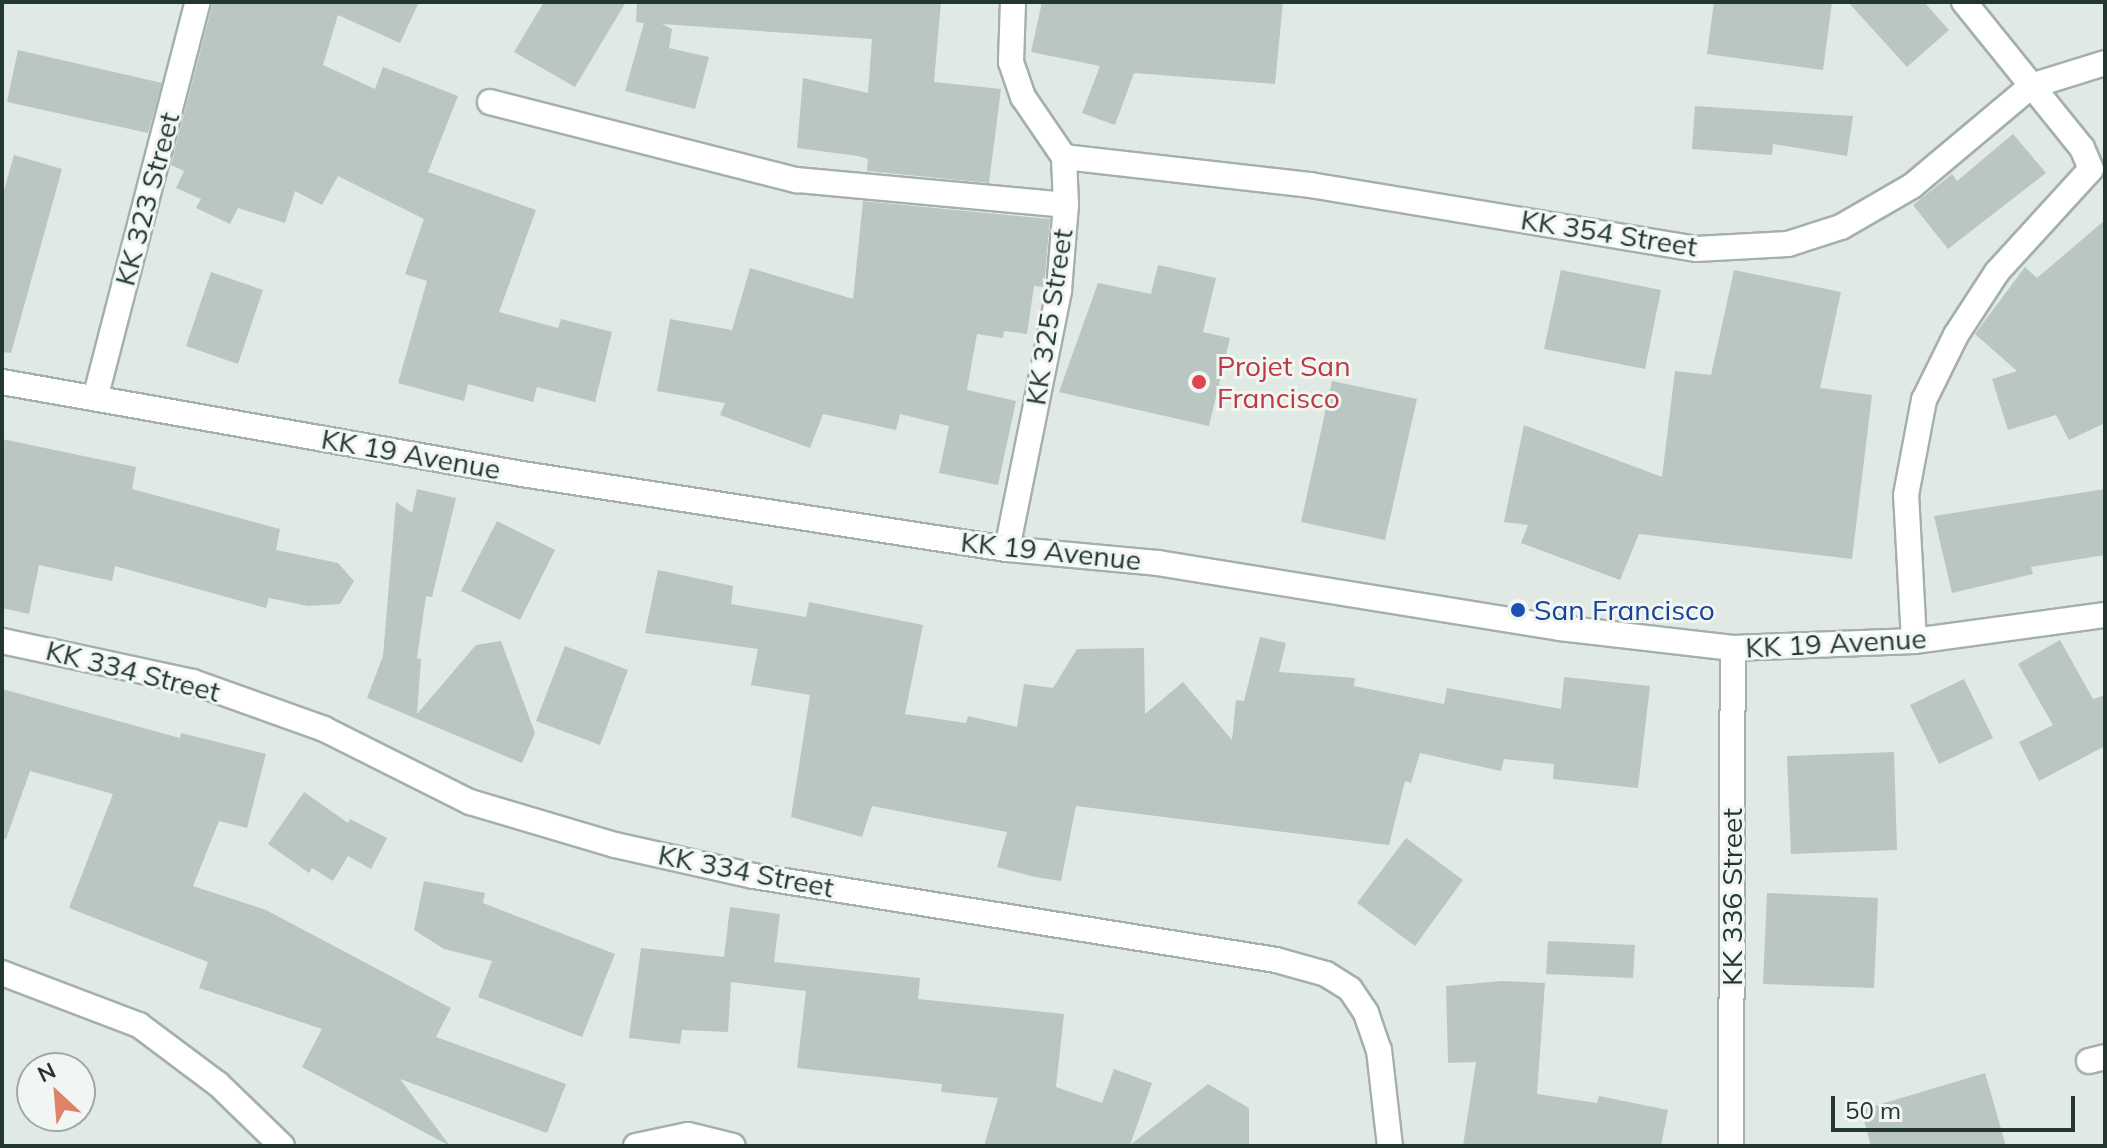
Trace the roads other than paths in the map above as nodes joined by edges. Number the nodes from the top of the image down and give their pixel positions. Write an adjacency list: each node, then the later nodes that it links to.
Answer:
1 (198, 2): 10 (street, KK 323 Street)
2 (1013, 2): 7 (street)
3 (1964, 2): 5 (street)
4 (2105, 63): 5 (street, KK 354 Street)
5 (2031, 86): 7 (street, KK 354 Street); 14 (street)
6 (490, 102): 8 (street)
7 (1064, 157): 8 (street, KK 325 Street)
8 (1066, 205): 11 (street, KK 325 Street)
9 (2, 382): 10 (street, KK 19 Avenue)
10 (96, 395): 11 (street, KK 19 Avenue)
11 (1007, 549): 15 (street, KK 19 Avenue)
12 (2105, 615): 14 (street, KK 19 Avenue)
13 (2, 641): 20 (street, KK 334 Street)
14 (1914, 641): 15 (street, KK 19 Avenue)
15 (1733, 648): 21 (street, KK 336 Street)
16 (2, 973): 17 (street)
17 (282, 1146)
18 (636, 1146): 19 (street)
19 (733, 1146)
20 (1390, 1146)
21 (1731, 1146)

